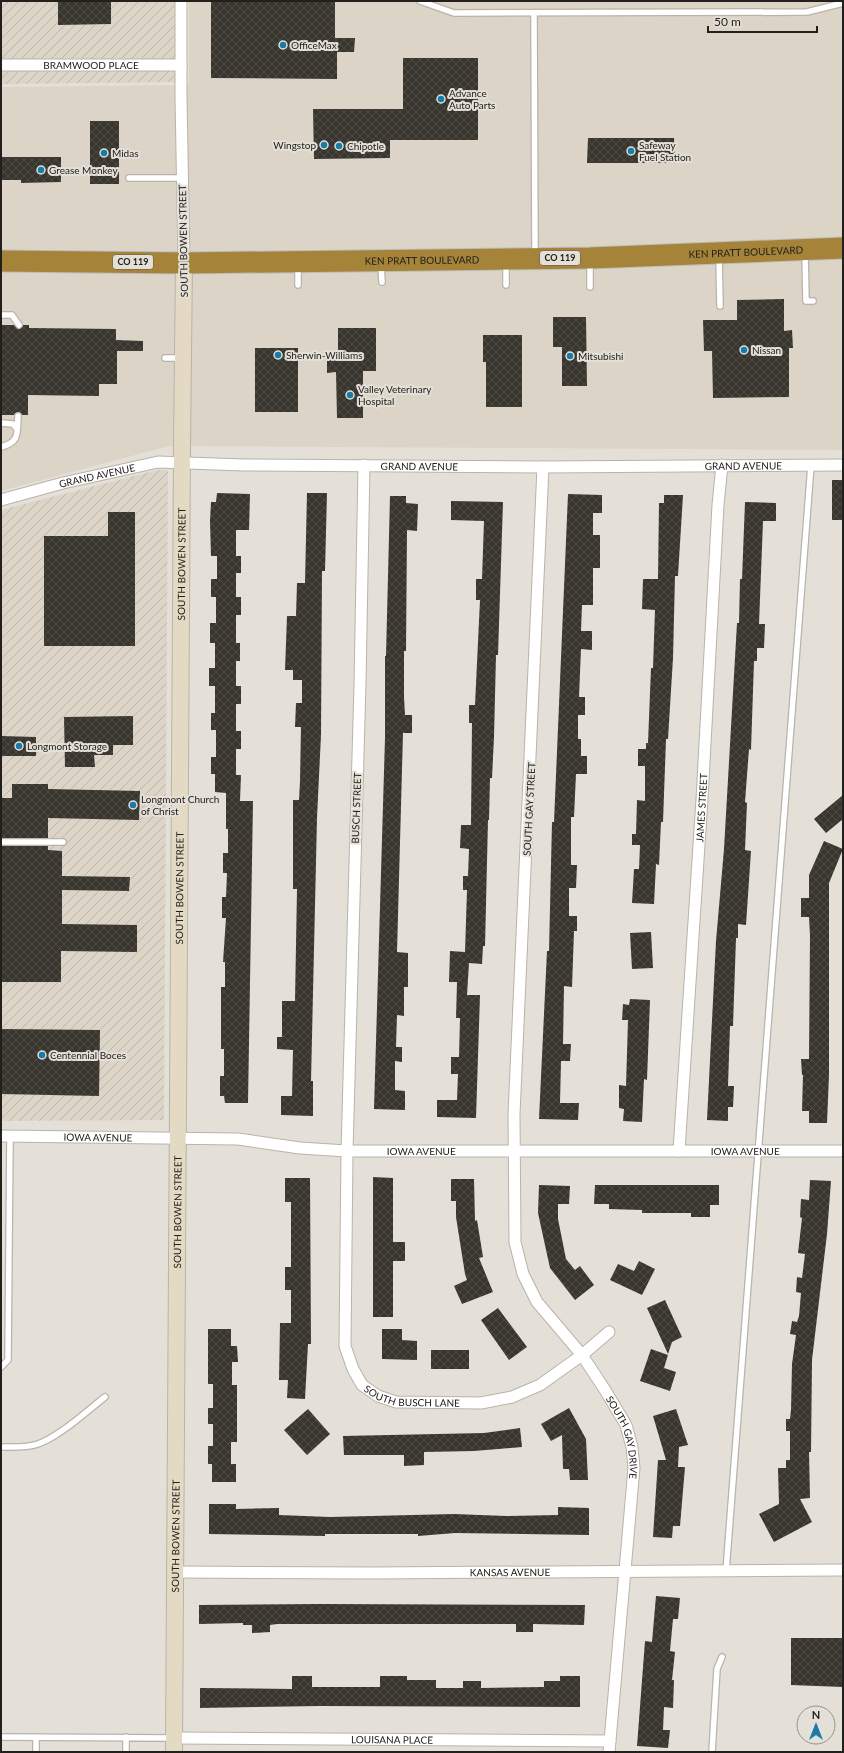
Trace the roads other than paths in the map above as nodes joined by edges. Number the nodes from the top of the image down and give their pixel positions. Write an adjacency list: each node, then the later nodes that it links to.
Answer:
1 (182, 1): 6 (street, SOUTH BOWEN STREET)
2 (420, 1): 4 (lane)
3 (843, 3): 4 (lane)
4 (534, 13): 12 (lane)
5 (1, 65): 6 (street, BRAMWOOD PLACE)
6 (181, 65): 8 (street, SOUTH BOWEN STREET)
7 (129, 178): 8 (lane)
8 (182, 178): 18 (street, SOUTH BOWEN STREET)
9 (843, 248): 10 (highway, KEN PRATT BOULEVARD / CO 119)
10 (805, 250): 11 (highway, KEN PRATT BOULEVARD / CO 119); 23 (lane)
11 (719, 253): 13 (highway, KEN PRATT BOULEVARD / CO 119); 24 (lane)
12 (535, 258): 13 (highway, KEN PRATT BOULEVARD / CO 119); 14 (highway, KEN PRATT BOULEVARD / CO 119)
13 (590, 258): 22 (lane)
14 (506, 259): 15 (highway, KEN PRATT BOULEVARD / CO 119); 21 (lane)
15 (381, 260): 17 (highway, KEN PRATT BOULEVARD / CO 119); 19 (lane)
16 (1, 261): 18 (highway, KEN PRATT BOULEVARD / CO 119)
17 (298, 261): 18 (highway, KEN PRATT BOULEVARD / CO 119); 20 (lane)
18 (184, 263): 28 (street, SOUTH BOWEN STREET)
19 (382, 282)
20 (298, 285)
21 (506, 285)
22 (590, 286)
23 (813, 301)
24 (720, 306)
25 (1, 315): 26 (lane)
26 (20, 325)
27 (165, 358): 28 (lane)
28 (183, 358): 34 (street, SOUTH BOWEN STREET)
29 (18, 416): 31 (lane)
30 (1, 422): 31 (lane)
31 (17, 429): 32 (lane)
32 (2, 446): 33 (lane)
33 (1, 450)
34 (182, 463): 35 (street, GRAND AVENUE); 40 (street, GRAND AVENUE); 44 (street, SOUTH BOWEN STREET)
35 (364, 465): 39 (street, GRAND AVENUE); 46 (street, BUSCH STREET)
36 (722, 465): 37 (street, GRAND AVENUE); 39 (street, GRAND AVENUE); 47 (street, JAMES STREET)
37 (811, 465): 38 (street, GRAND AVENUE); 48 (lane)
38 (843, 466)
39 (543, 467): 49 (street, SOUTH GAY STREET)
40 (1, 500)
41 (1, 842): 42 (lane)
42 (63, 842)
43 (6, 1136): 44 (street, IOWA AVENUE); 52 (lane)
44 (178, 1137): 46 (street, IOWA AVENUE); 57 (street, SOUTH BOWEN STREET)
45 (843, 1150): 48 (street, IOWA AVENUE)
46 (347, 1151): 49 (street, IOWA AVENUE); 51 (street, SOUTH BUSCH LANE)
47 (679, 1151): 48 (street, IOWA AVENUE); 49 (street, IOWA AVENUE)
48 (757, 1151): 56 (lane)
49 (514, 1152): 51 (street, SOUTH GAY DRIVE)
50 (609, 1332): 51 (street, SOUTH BUSCH LANE)
51 (582, 1355): 58 (street, SOUTH GAY DRIVE)
52 (1, 1367)
53 (106, 1397): 54 (lane)
54 (1, 1447)
55 (843, 1570): 56 (street, KANSAS AVENUE)
56 (726, 1571): 58 (street, KANSAS AVENUE)
57 (176, 1572): 58 (street, KANSAS AVENUE); 63 (street, SOUTH BOWEN STREET)
58 (626, 1572): 64 (street, SOUTH GAY DRIVE)
59 (722, 1657): 67 (lane)
60 (1, 1737): 61 (lane)
61 (36, 1737): 62 (lane); 65 (lane)
62 (126, 1737): 63 (lane); 66 (lane)
63 (174, 1745): 64 (street, LOUISANA PLACE)
64 (609, 1747)
65 (36, 1752)
66 (126, 1752)
67 (712, 1752)

